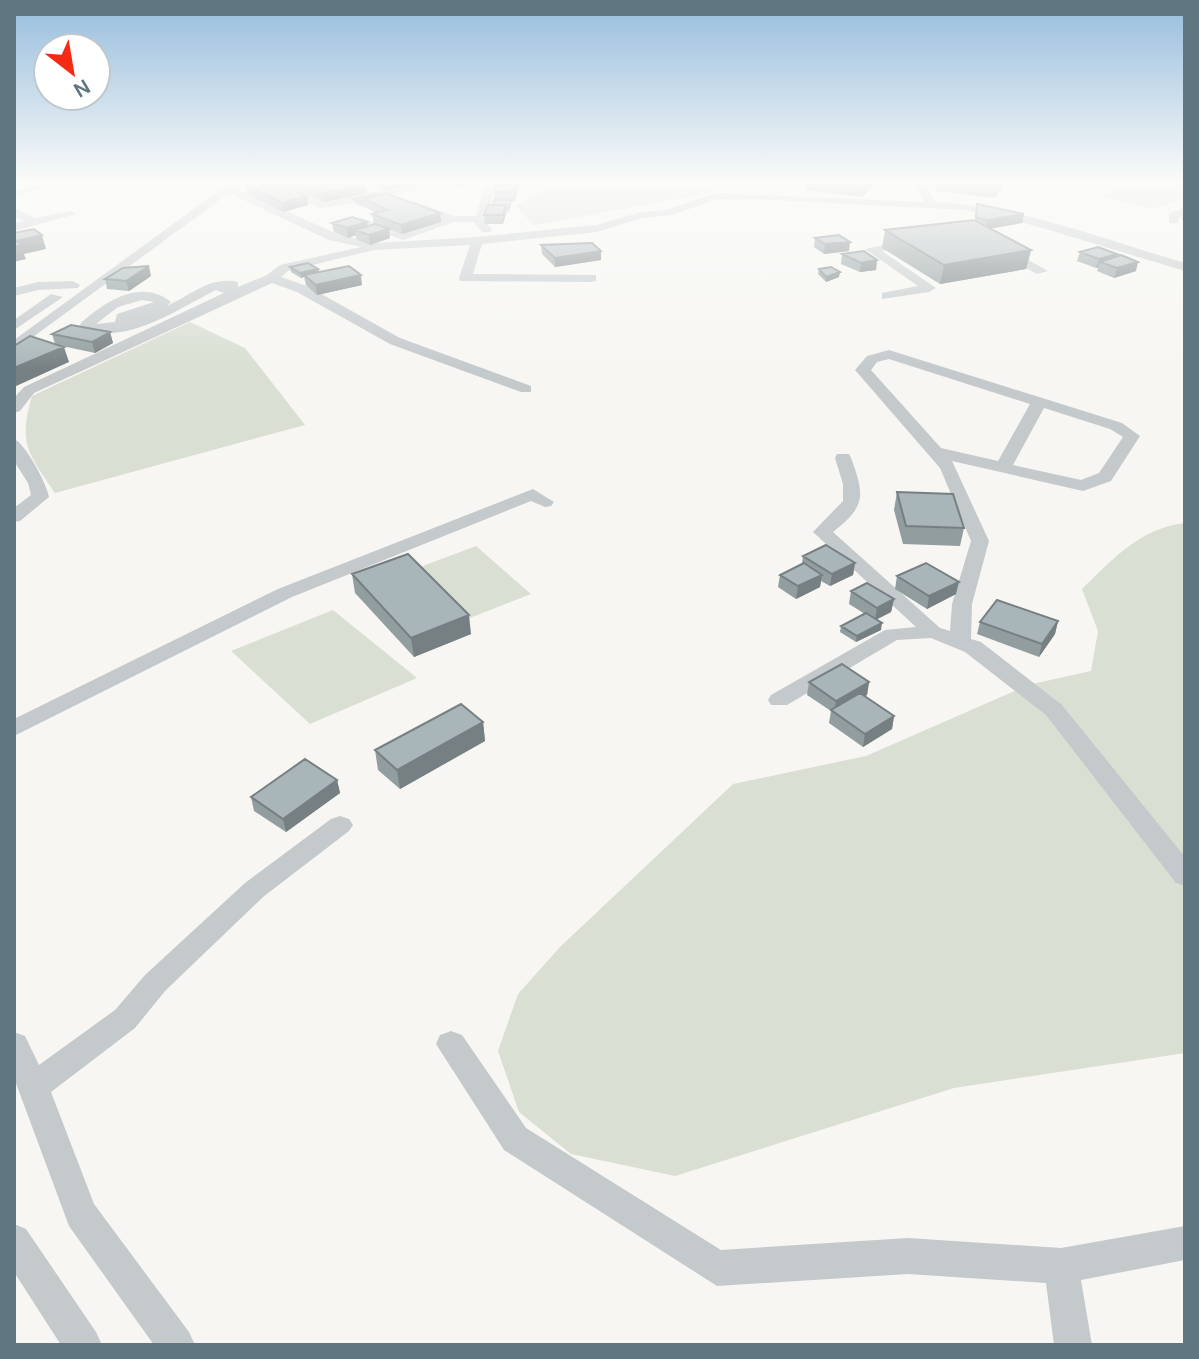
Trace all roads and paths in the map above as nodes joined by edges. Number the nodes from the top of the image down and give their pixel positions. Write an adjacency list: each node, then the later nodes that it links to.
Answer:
1 (132, 244): 16 (street)
2 (144, 244): 21 (street)
3 (364, 244): 9 (street)
4 (419, 244): 9 (street)
5 (476, 244): 15 (street)
6 (575, 244): 10 (street)
7 (902, 244): 18 (street)
8 (1110, 244): 12 (street)
9 (375, 247): 14 (street)
10 (577, 247)
11 (994, 247): 13 (street)
12 (1185, 267)
13 (1042, 271)
14 (272, 278): 19 (street); 22 (street)
15 (591, 278)
16 (73, 285): 17 (street); 20 (street)
17 (14, 292)
18 (887, 296)
19 (213, 298): 19 (street); 24 (street)
20 (14, 326)
21 (14, 347)
22 (526, 389)
23 (1039, 402): 26 (street); 28 (street); 28 (street)
24 (14, 408)
25 (14, 444): 30 (street)
26 (935, 452): 28 (street); 32 (street)
27 (843, 458): 31 (street)
28 (1003, 468)
29 (545, 502): 34 (street)
30 (14, 517)
31 (933, 632): 32 (street); 33 (street)
32 (960, 642): 36 (street)
33 (779, 700)
34 (14, 728)
35 (340, 825): 39 (street)
36 (1185, 876)
37 (451, 1044): 42 (street)
38 (14, 1045): 39 (street)
39 (34, 1087): 44 (street)
40 (14, 1241): 43 (street)
41 (1185, 1243): 42 (street)
42 (1061, 1266): 45 (street)
43 (83, 1345)
44 (176, 1345)
45 (1073, 1345)

